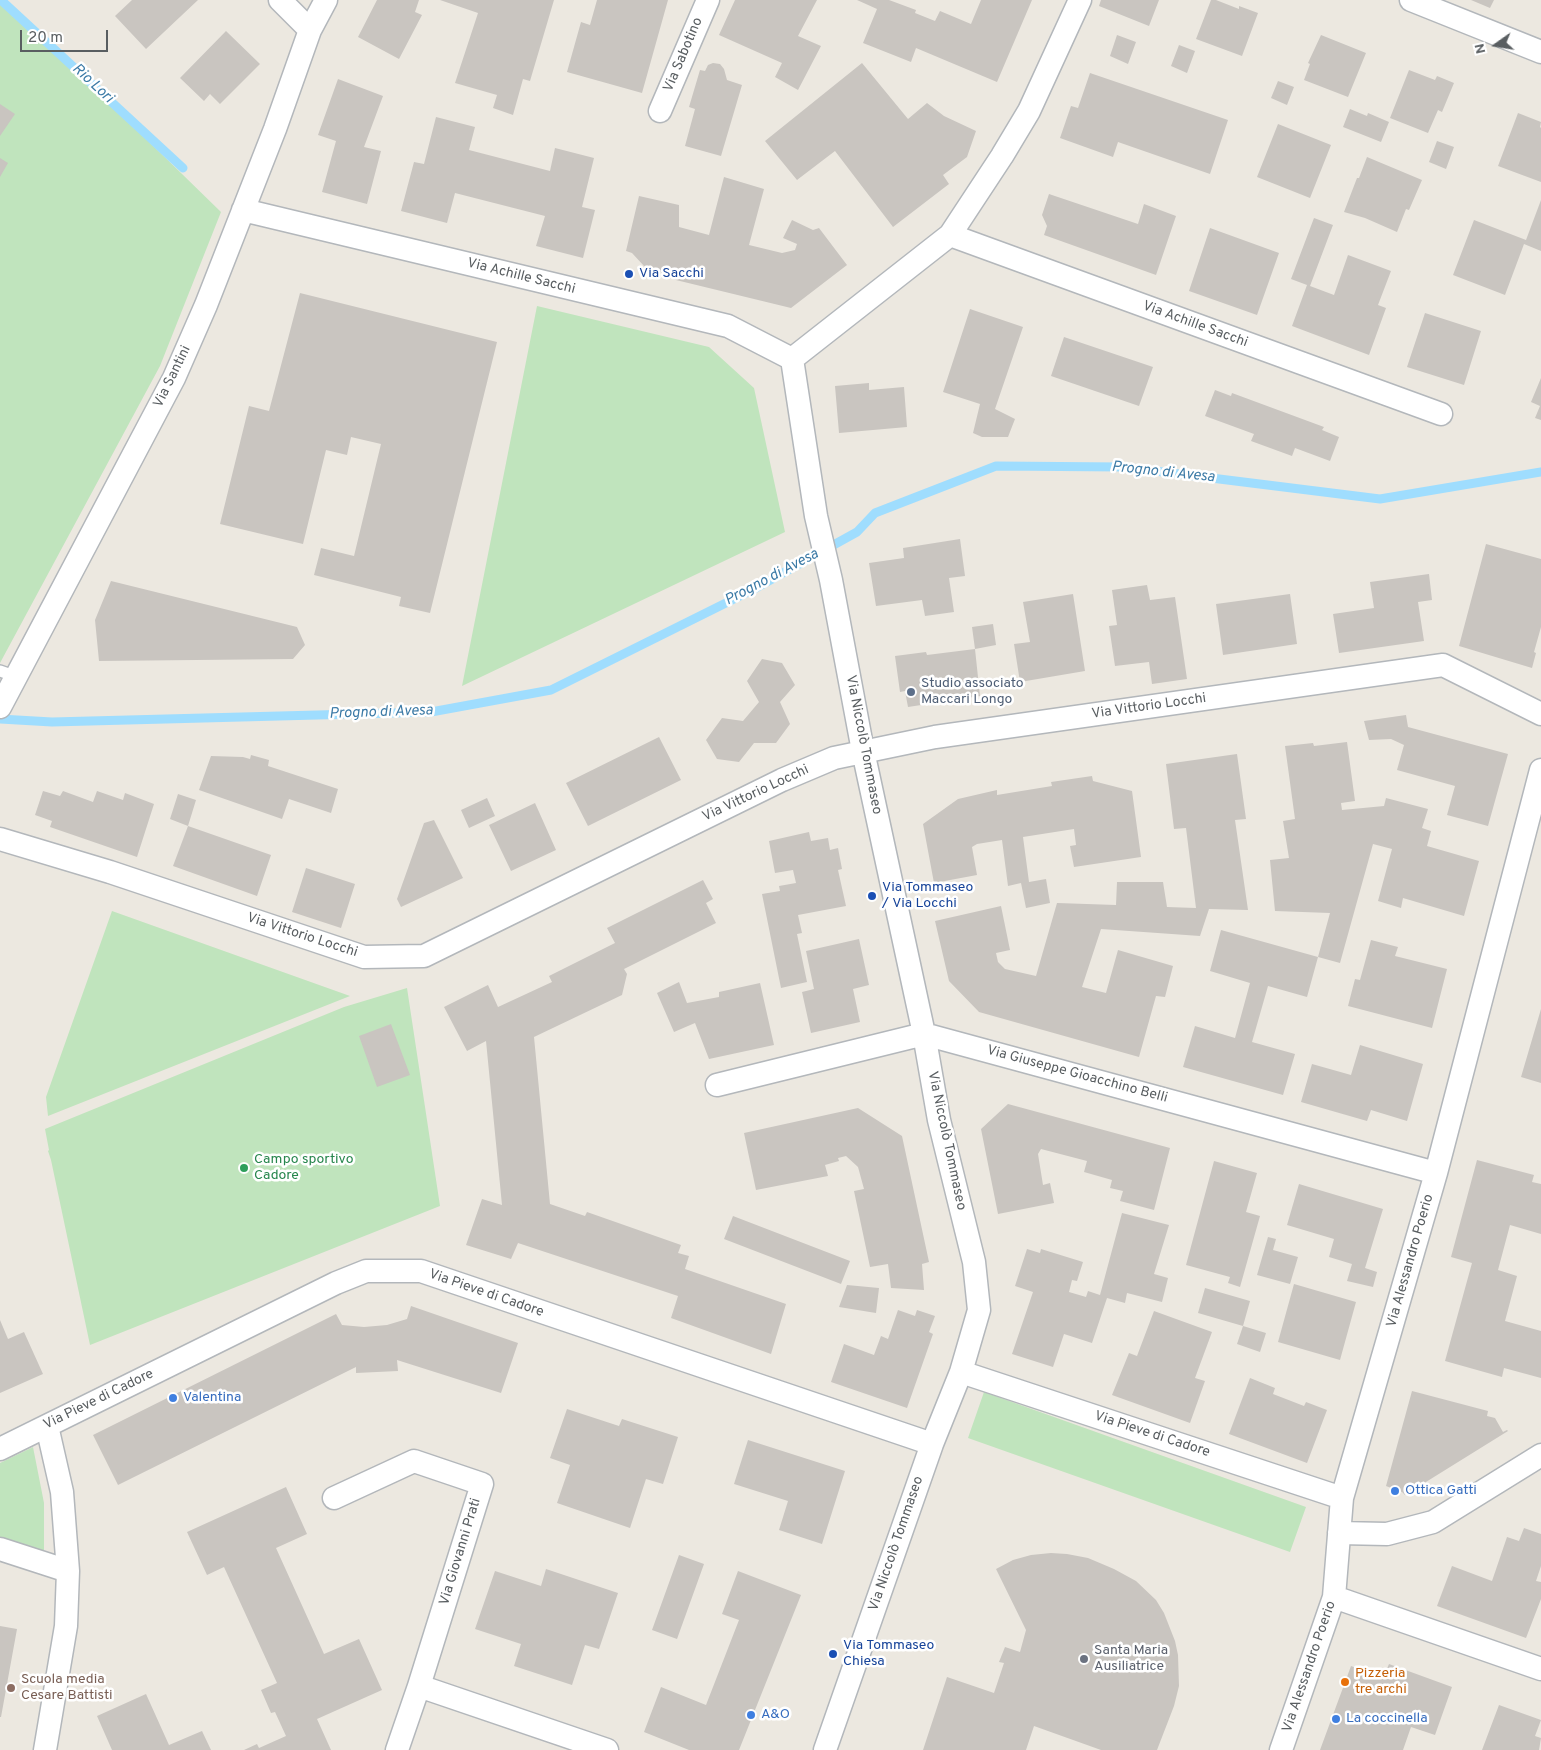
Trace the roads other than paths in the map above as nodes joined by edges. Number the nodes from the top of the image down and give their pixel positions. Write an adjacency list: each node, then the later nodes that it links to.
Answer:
1 (280, 0): 6 (street)
2 (326, 0): 6 (street, Via Santini)
3 (708, 0): 8 (street, Via Sabotino)
4 (1080, 0): 10 (street)
5 (1411, 0): 7 (street)
6 (310, 30): 9 (street, Via Santini)
7 (1541, 52)
8 (660, 111)
9 (243, 210): 11 (street, Via Achille Sacchi); 13 (street, Via Santini)
10 (950, 235): 11 (street); 12 (street, Via Achille Sacchi)
11 (792, 359): 15 (street, Via Niccolò Tommaseo)
12 (1441, 414)
13 (7, 686)
14 (1541, 714): 15 (street, Via Vittorio Locchi)
15 (863, 751): 17 (street, Via Vittorio Locchi); 18 (street, Via Niccolò Tommaseo)
16 (1541, 770): 20 (street, Via Alessandro Poerio)
17 (0, 839)
18 (924, 1034): 19 (street, Via Giuseppe Gioacchino Belli); 20 (street, Via Giuseppe Gioacchino Belli); 21 (street, Via Niccolò Tommaseo)
19 (717, 1085)
20 (1436, 1173): 27 (street, Via Alessandro Poerio)
21 (962, 1372): 23 (street, Via Niccolò Tommaseo); 27 (street, Via Pieve di Cadore)
22 (47, 1426): 23 (street, Via Pieve di Cadore); 24 (street, Via Pieve di Cadore); 30 (street)
23 (932, 1444): 37 (street, Via Niccolò Tommaseo)
24 (0, 1449)
25 (1541, 1455): 28 (street)
26 (334, 1498): 33 (street, Via Giovanni Prati)
27 (1342, 1498): 28 (street, Via Alessandro Poerio)
28 (1339, 1533): 31 (street, Via Alessandro Poerio)
29 (0, 1549): 30 (street)
30 (68, 1571): 34 (street)
31 (1334, 1597): 32 (street); 38 (street, Via Alessandro Poerio)
32 (1541, 1669)
33 (419, 1686): 35 (street, Via Giovanni Prati); 36 (street)
34 (45, 1750)
35 (398, 1750)
36 (607, 1750)
37 (825, 1750)
38 (1281, 1750)

